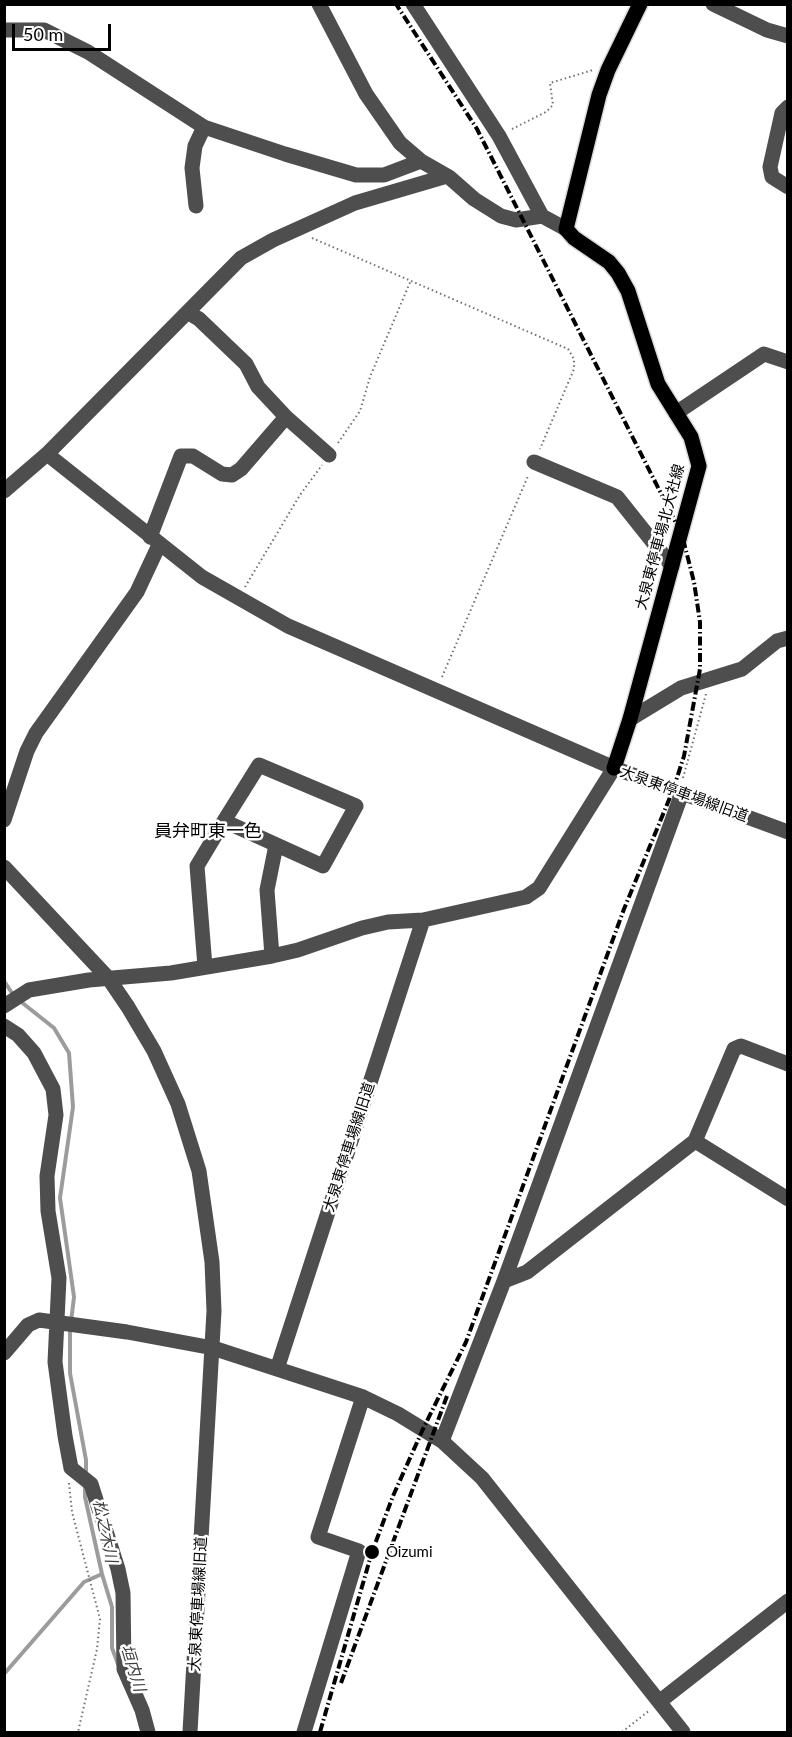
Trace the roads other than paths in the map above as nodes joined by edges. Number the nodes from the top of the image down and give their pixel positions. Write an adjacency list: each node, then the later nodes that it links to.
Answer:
1 (318, 4): 9 (street)
2 (413, 4): 13 (street)
3 (640, 4): 14 (main road)
4 (712, 4): 6 (street)
5 (4, 30): 8 (street)
6 (788, 36)
7 (788, 107): 11 (street)
8 (204, 127): 9 (street); 12 (street)
9 (421, 161): 10 (street)
10 (447, 176): 13 (street); 15 (street)
11 (788, 187)
12 (196, 206)
13 (542, 216): 14 (street)
14 (566, 229): 17 (main road, 大泉東停車場北大社線)
15 (189, 313): 18 (street); 19 (street)
16 (788, 362): 17 (street)
17 (676, 413): 24 (main road, 大泉東停車場北大社線)
18 (286, 417): 20 (street); 23 (street)
19 (47, 454): 22 (street); 23 (street)
20 (329, 455)
21 (534, 462): 24 (street)
22 (4, 491)
23 (154, 541): 27 (street); 29 (street)
24 (672, 566): 26 (main road, 大泉東停車場北大社線)
25 (788, 638): 26 (street)
26 (630, 719): 27 (main road, 大泉東停車場北大社線)
27 (614, 768): 28 (street, 大泉東停車場線旧道); 34 (street, 大泉東停車場線旧道)
28 (680, 793): 31 (street, 大泉東停車場線旧道); 43 (street)
29 (4, 820)
30 (224, 821): 32 (street); 32 (street); 36 (street)
31 (788, 832)
32 (276, 845): 35 (street)
33 (4, 867): 37 (street, 大泉東停車場線旧道)
34 (423, 920): 35 (street); 47 (street, 大泉東停車場線旧道)
35 (272, 956): 36 (street)
36 (205, 967): 37 (street)
37 (109, 979): 38 (street); 45 (street, 大泉東停車場線旧道)
38 (4, 1006)
39 (4, 1026): 44 (street)
40 (788, 1064): 41 (street)
41 (696, 1141): 42 (street); 43 (street)
42 (788, 1199)
43 (504, 1281): 49 (street)
44 (59, 1323): 45 (street); 46 (street); 52 (street)
45 (213, 1348): 47 (street); 53 (street, 大泉東停車場線旧道)
46 (4, 1353)
47 (277, 1370): 48 (street)
48 (363, 1397): 49 (street); 54 (street)
49 (442, 1442): 51 (street)
50 (788, 1601): 51 (street)
51 (659, 1702): 55 (street)
52 (148, 1732)
53 (190, 1732)
54 (304, 1732)
55 (683, 1732)

